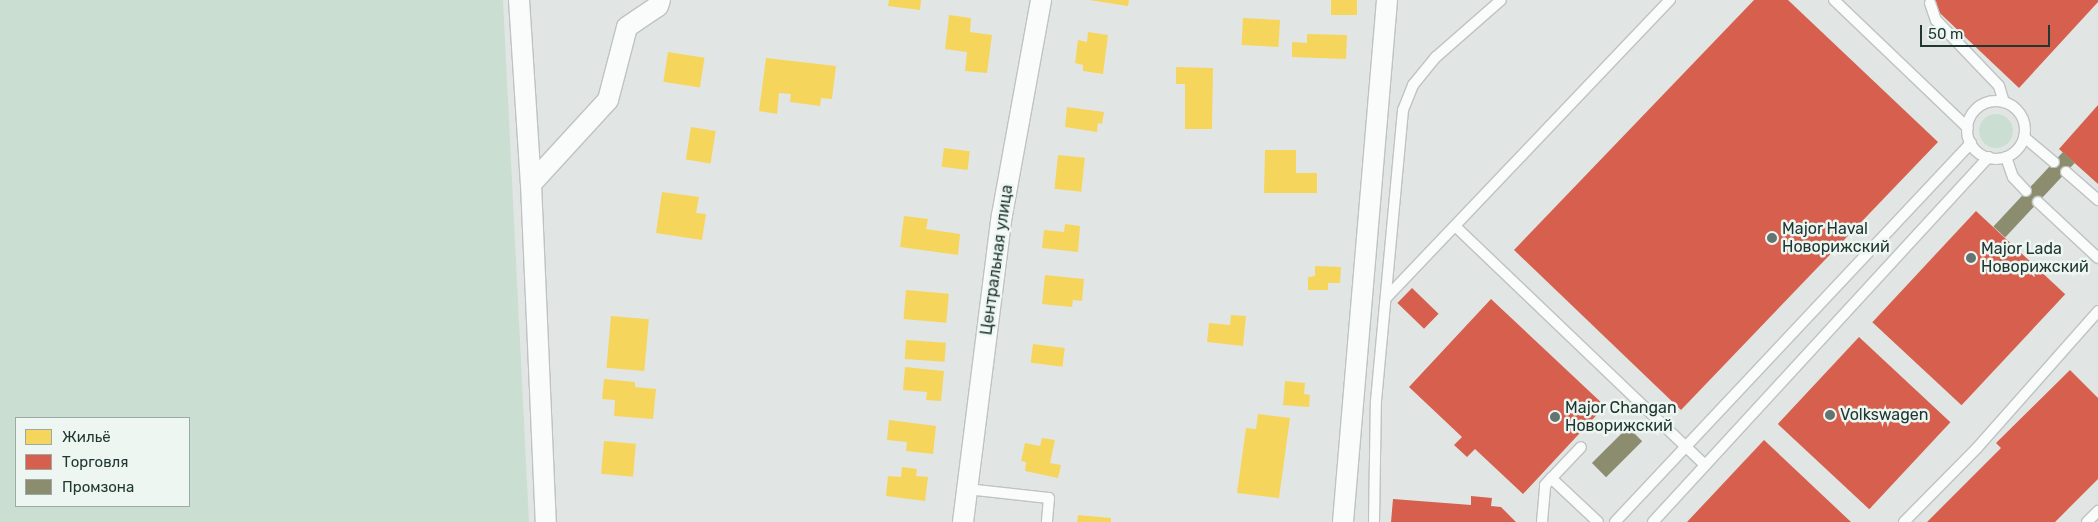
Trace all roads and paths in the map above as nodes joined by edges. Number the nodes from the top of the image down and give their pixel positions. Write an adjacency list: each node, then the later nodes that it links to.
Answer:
1 (519, 0): 17 (street)
2 (660, 0): 17 (street)
3 (1041, 0): 29 (street, Центральная улица)
4 (1387, 0): 34 (street)
5 (1501, 0): 23 (lane)
6 (1670, 0): 21 (lane)
7 (1834, 0): 10 (lane)
8 (1930, 3): 9 (lane)
9 (2004, 102): 10 (lane); 11 (lane)
10 (1968, 128): 12 (lane)
11 (2024, 137): 14 (lane); 15 (lane)
12 (1971, 144): 13 (lane); 25 (lane)
13 (1989, 157): 14 (lane); 27 (lane)
14 (2006, 157): 18 (lane)
15 (2054, 162)
16 (2066, 172): 19 (lane)
17 (531, 184): 31 (street)
18 (2026, 191)
19 (2098, 200)
20 (2038, 202): 22 (lane)
21 (1454, 226): 23 (lane); 25 (lane)
22 (2098, 258)
23 (1386, 298): 35 (lane)
24 (2098, 311): 40 (lane)
25 (1686, 446): 27 (lane); 38 (lane)
26 (1581, 447): 28 (lane)
27 (1705, 465): 39 (lane)
28 (1551, 478): 36 (lane); 37 (lane)
29 (967, 489): 32 (street, Центральная улица); 33 (lane)
30 (2098, 510): 41 (lane)
31 (546, 522)
32 (963, 522)
33 (1047, 522)
34 (1343, 522)
35 (1374, 522)
36 (1542, 522)
37 (1598, 522)
38 (1615, 522)
39 (1653, 522)
40 (1904, 522)
41 (2086, 522)

